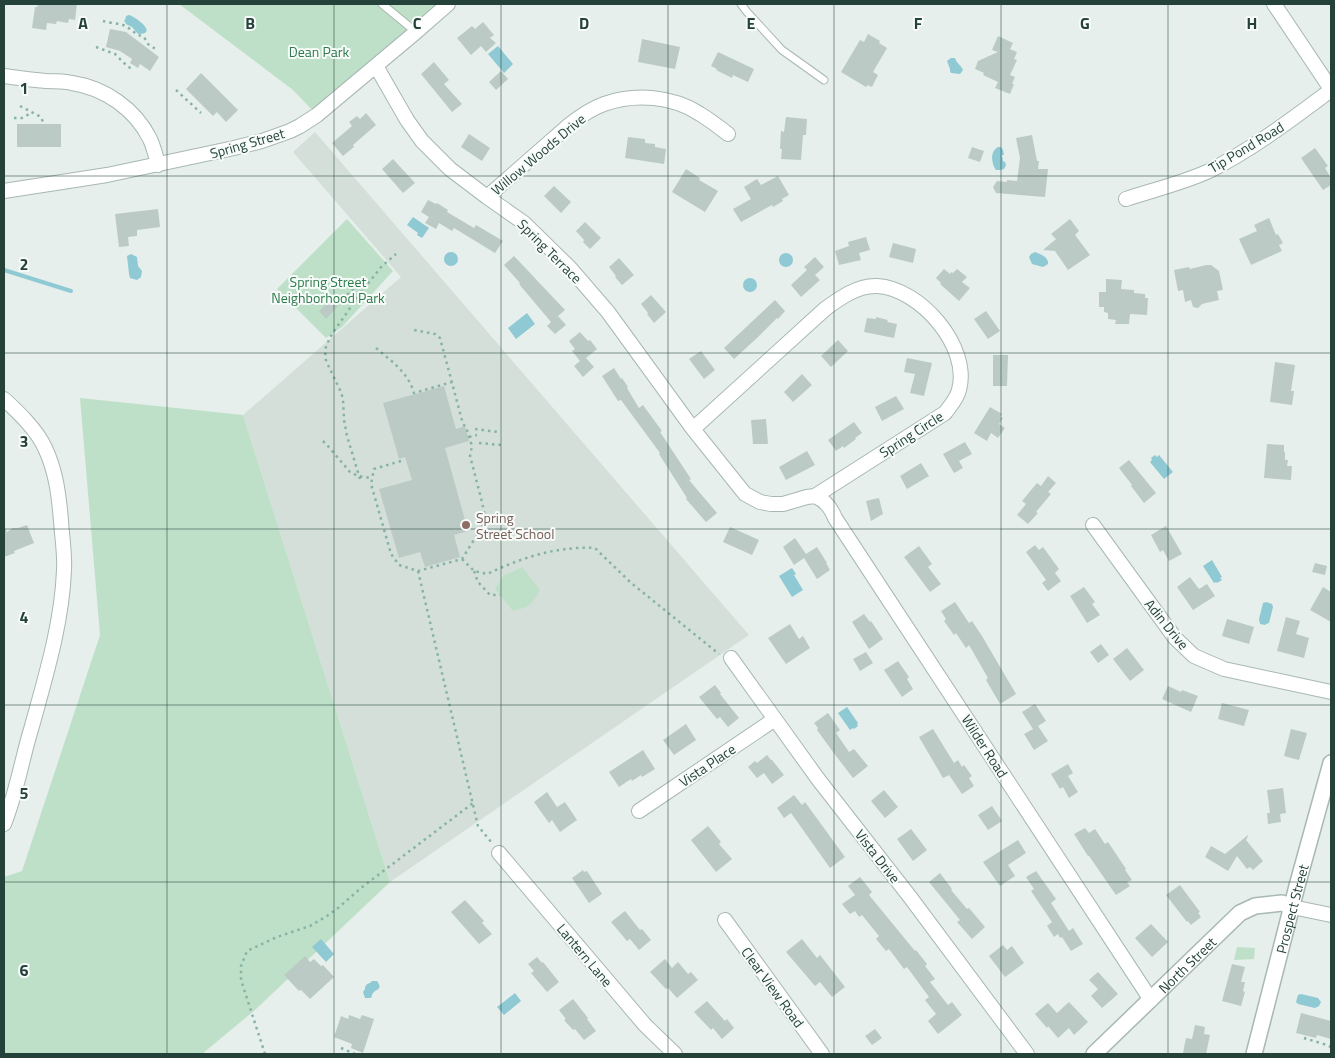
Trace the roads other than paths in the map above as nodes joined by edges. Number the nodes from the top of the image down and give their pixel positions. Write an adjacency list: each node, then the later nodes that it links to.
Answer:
1 (382, 4): 5 (lane)
2 (448, 4): 5 (street, Spring Street)
3 (740, 4): 8 (lane)
4 (1274, 4): 9 (street)
5 (416, 32): 6 (street, Spring Street)
6 (376, 66): 11 (street, Spring Street); 13 (street, Spring Terrace)
7 (4, 76): 11 (street)
8 (824, 80)
9 (1331, 90): 14 (street, Tip Pond Road)
10 (728, 134): 13 (street, Willow Woods Drive)
11 (158, 165): 12 (street, Spring Street)
12 (4, 191)
13 (487, 197): 16 (street, Spring Terrace)
14 (1126, 199)
15 (4, 399): 23 (street)
16 (693, 428): 17 (street, Spring Circle); 17 (street, Spring Circle)
17 (815, 496): 30 (street, Wilder Road)
18 (1093, 525): 20 (street, Adin Drive)
19 (731, 658): 21 (street, Vista Drive)
20 (1331, 692)
21 (775, 719): 24 (street, Vista Place); 33 (street, Vista Drive)
22 (1331, 763): 27 (street, Prospect Street)
23 (10, 791): 25 (street)
24 (639, 811)
25 (4, 824)
26 (499, 853): 31 (street, Lantern Lane)
27 (1292, 907): 28 (street); 30 (street, North Street); 35 (street, Prospect Street)
28 (1331, 915)
29 (724, 920): 32 (street, Clear View Road)
30 (1150, 1000): 34 (street, North Street)
31 (675, 1054)
32 (822, 1054)
33 (1027, 1054)
34 (1094, 1054)
35 (1254, 1054)

